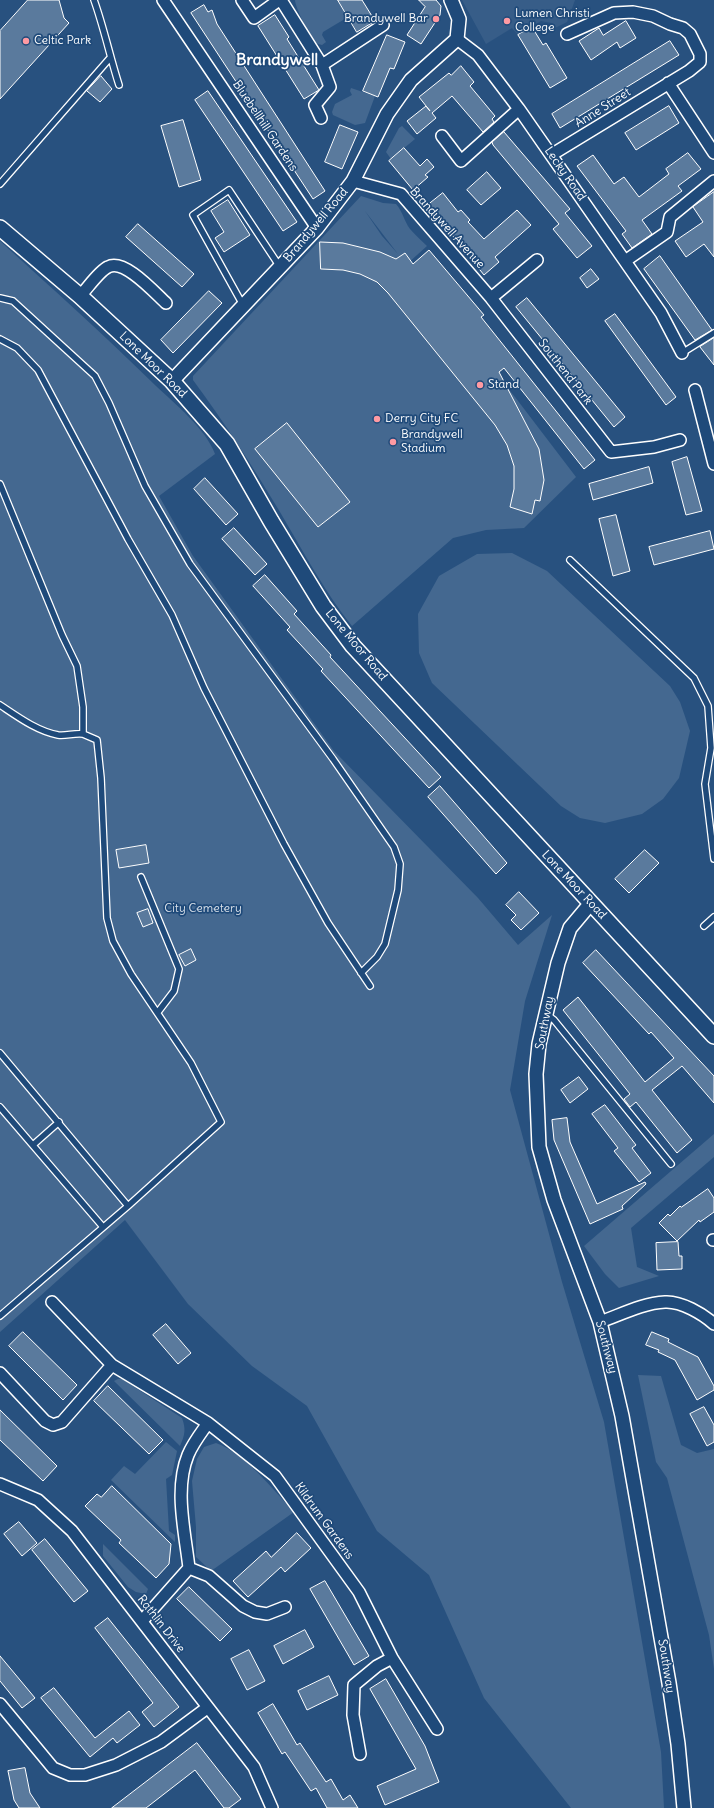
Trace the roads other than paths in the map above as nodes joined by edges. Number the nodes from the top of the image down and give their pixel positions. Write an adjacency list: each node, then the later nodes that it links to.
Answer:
1 (94, 0): 9 (lane)
2 (163, 0): 22 (street, Bluebellhill Gardens)
3 (242, 0): 4 (street)
4 (280, 0): 10 (street)
5 (451, 0): 8 (street)
6 (383, 25): 10 (street)
7 (567, 34): 11 (street, Anne Street)
8 (457, 39): 13 (street, Lecky Road); 18 (street, Brandywell Road)
9 (110, 58): 12 (lane); 20 (lane)
10 (322, 65): 14 (street)
11 (668, 83): 16 (street); 17 (street, Anne Street)
12 (119, 85)
13 (519, 109): 15 (street); 17 (street, Lecky Road)
14 (321, 118)
15 (442, 136)
16 (714, 153)
17 (551, 155): 24 (street, Lecky Road)
18 (353, 181): 22 (street, Brandywell Road); 28 (street, Brandywell Avenue)
19 (714, 181): 24 (street)
20 (0, 184)
21 (0, 228): 26 (main road, Lone Moor Road)
22 (317, 228): 25 (street, Brandywell Road)
23 (537, 260): 28 (street)
24 (625, 261): 33 (street, Lecky Road)
25 (280, 267): 30 (street, Brandywell Road); 30 (lane)
26 (80, 296): 29 (street); 34 (main road, Lone Moor Road)
27 (0, 298): 48 (lane)
28 (491, 298): 36 (street, Southend Park)
29 (166, 303)
30 (244, 306): 34 (street, Brandywell Road)
31 (714, 332): 33 (lane)
32 (0, 339): 48 (lane)
33 (682, 354)
34 (172, 381): 45 (main road, Lone Moor Road)
35 (695, 390): 37 (street)
36 (680, 440)
37 (714, 464)
38 (0, 484): 41 (lane)
39 (570, 560): 42 (lane)
40 (0, 705): 41 (lane)
41 (83, 734): 50 (lane)
42 (712, 740): 43 (lane)
43 (714, 859)
44 (142, 877): 50 (lane)
45 (591, 903): 51 (street, Southway); 52 (main road, Lone Moor Road)
46 (714, 917): 47 (lane)
47 (704, 926)
48 (361, 973): 49 (lane)
49 (370, 986)
50 (158, 1012): 58 (lane)
51 (546, 1014): 57 (lane); 62 (street, Southway)
52 (714, 1036)
53 (0, 1053): 55 (lane)
54 (0, 1107): 56 (lane)
55 (59, 1122): 56 (lane); 58 (lane)
56 (32, 1145): 59 (lane)
57 (671, 1164)
58 (128, 1206): 59 (lane)
59 (103, 1227): 61 (lane)
60 (52, 1302): 64 (street, Kildrum Gardens)
61 (0, 1316)
62 (600, 1322): 63 (street); 77 (street, Southway)
63 (714, 1324)
64 (112, 1365): 65 (street); 66 (street, Kildrum Gardens)
65 (0, 1373)
66 (208, 1423): 68 (street); 71 (street, Kildrum Gardens)
67 (0, 1484): 70 (street, Rathlin Drive)
68 (188, 1568): 69 (street); 70 (street)
69 (286, 1607)
70 (142, 1622): 73 (street, Rathlin Drive)
71 (392, 1658): 74 (street, Kildrum Gardens); 75 (street)
72 (0, 1704): 73 (street)
73 (207, 1708): 76 (street, Rathlin Drive)
74 (437, 1729)
75 (360, 1754)
76 (272, 1808)
77 (684, 1808)

